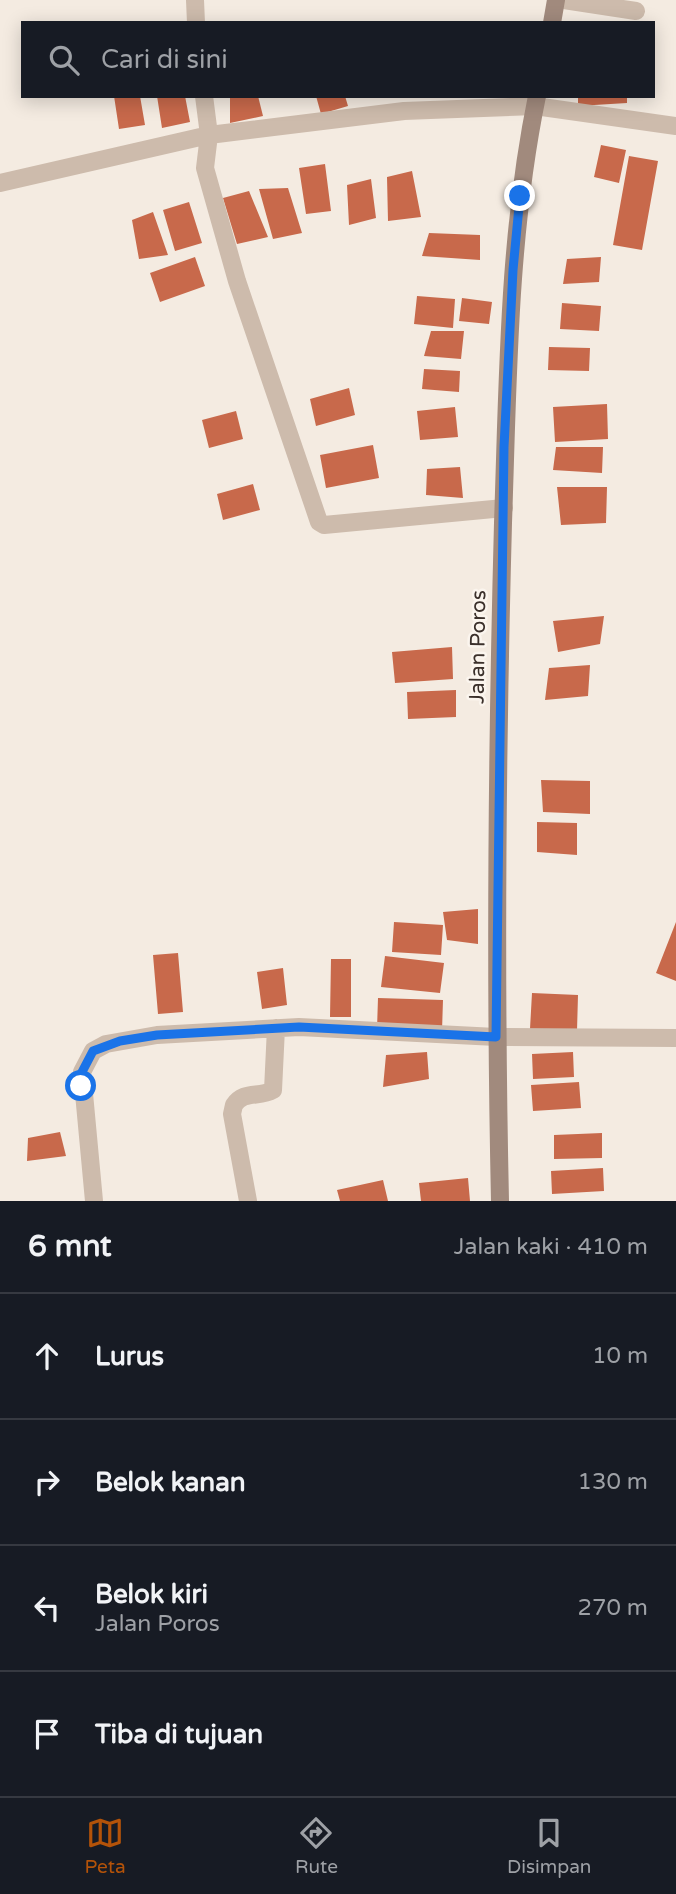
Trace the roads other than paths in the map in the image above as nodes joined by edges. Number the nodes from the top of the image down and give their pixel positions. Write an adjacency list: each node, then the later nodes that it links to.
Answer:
1 (195, 0): 5 (street)
2 (556, 0): 6 (main road)
3 (564, 0): 4 (street)
4 (636, 11)
5 (196, 21)
6 (552, 21)
7 (204, 98): 10 (street)
8 (536, 101): 9 (street); 10 (street); 12 (main road, Jalan Poros)
9 (676, 126)
10 (208, 135): 11 (street); 12 (street)
11 (0, 183)
12 (504, 508): 14 (main road, Jalan Poros)
13 (276, 1028): 14 (street); 16 (street); 17 (street)
14 (496, 1037): 15 (street); 18 (main road, Jalan Poros)
15 (676, 1038)
16 (94, 1201)
17 (248, 1201)
18 (499, 1201)

